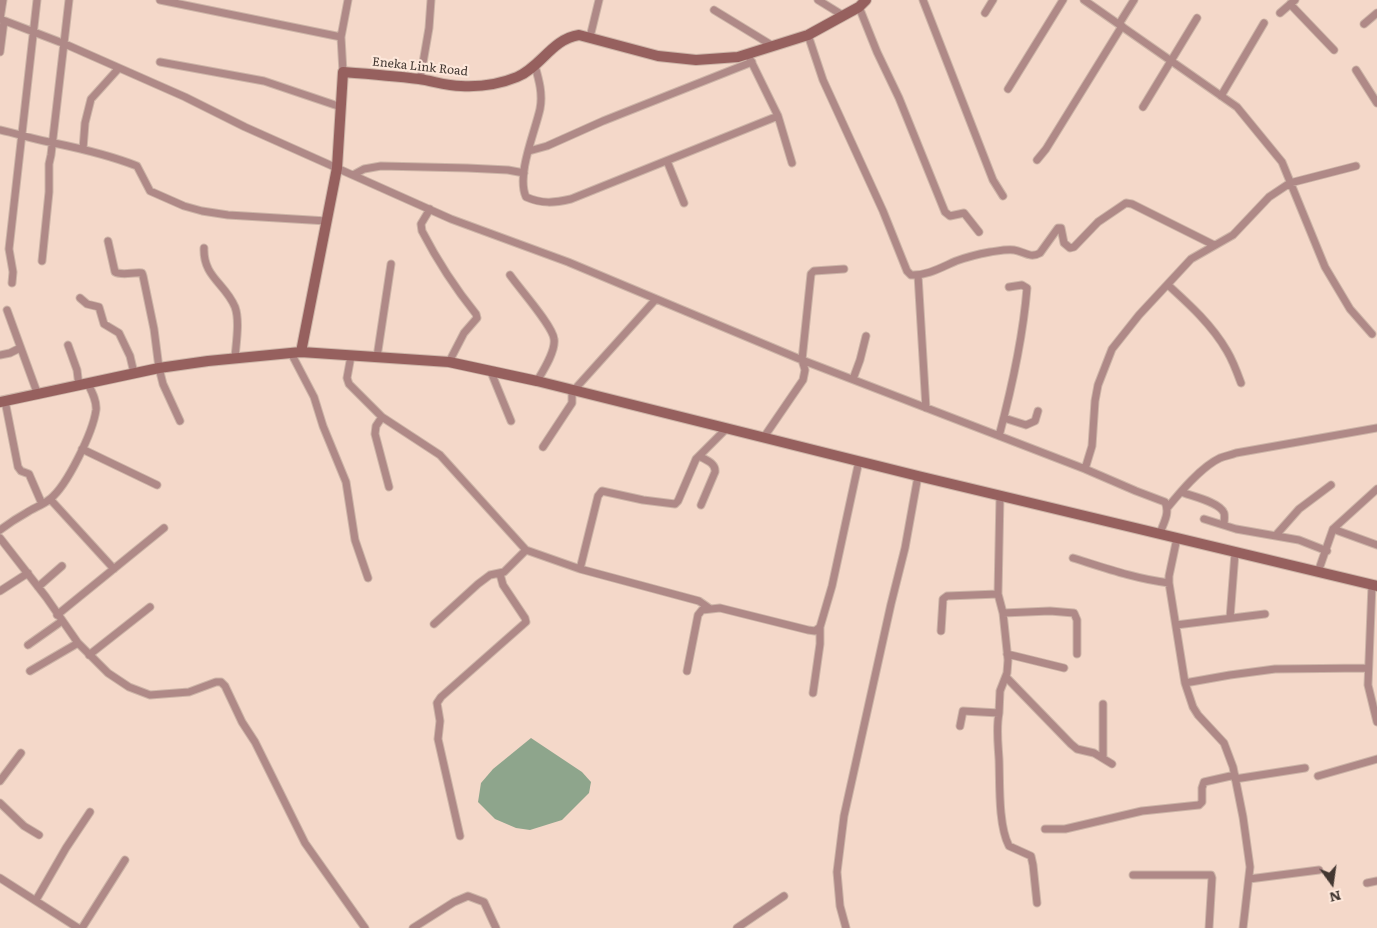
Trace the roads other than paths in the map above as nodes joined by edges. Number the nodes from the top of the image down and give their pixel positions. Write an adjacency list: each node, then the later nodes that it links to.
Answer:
1 (3, 0): 22 (street)
2 (37, 0): 26 (street)
3 (70, 0): 30 (street)
4 (160, 0): 28 (street)
5 (348, 0): 28 (street)
6 (431, 0): 41 (street)
7 (599, 0): 29 (street)
8 (818, 0): 20 (street)
9 (924, 0): 61 (street)
10 (993, 0): 17 (street)
11 (1063, 0): 42 (street)
12 (1084, 0): 25 (street)
13 (1134, 0): 25 (street)
14 (1292, 2): 18 (street); 32 (street)
15 (863, 4): 20 (street, Eneka Link Road); 65 (street)
16 (714, 10): 31 (street)
17 (984, 13)
18 (1280, 13)
19 (1377, 13): 24 (street)
20 (844, 16): 27 (street, Eneka Link Road)
21 (1197, 18): 35 (street)
22 (1, 19): 26 (street); 33 (street)
23 (1264, 23): 43 (street)
24 (1364, 24)
25 (1120, 25): 35 (street); 53 (street)
26 (33, 32): 30 (street); 49 (street)
27 (808, 35): 31 (street, Eneka Link Road); 73 (street)
28 (341, 37): 40 (street)
29 (590, 37): 34 (street, Eneka Link Road); 37 (street, Eneka Link Road)
30 (65, 44): 38 (street); 50 (street)
31 (772, 46): 34 (street, Eneka Link Road)
32 (1334, 50)
33 (0, 52)
34 (750, 58): 47 (street); 52 (street)
35 (1171, 60): 43 (street); 46 (street)
36 (160, 62): 45 (street)
37 (535, 66): 41 (street, Eneka Link Road); 52 (street)
38 (119, 68): 51 (street); 57 (street)
39 (1356, 70): 44 (street)
40 (343, 72): 41 (street, Eneka Link Road); 45 (street)
41 (420, 80)
42 (1008, 90)
43 (1222, 96): 60 (street)
44 (1377, 102)
45 (341, 107): 57 (street)
46 (1143, 107)
47 (778, 116): 54 (street); 55 (street)
48 (0, 130): 49 (street)
49 (22, 135): 50 (street); 74 (street)
50 (52, 143): 51 (street); 69 (street)
51 (83, 148): 64 (street)
52 (528, 151): 58 (street)
53 (1036, 160)
54 (667, 161): 58 (street); 62 (street)
55 (792, 163)
56 (1356, 166): 60 (street)
57 (337, 168): 59 (street); 64 (street)
58 (524, 174): 59 (street)
59 (353, 175): 63 (street)
60 (1290, 183): 67 (street); 80 (street)
61 (1002, 196)
62 (684, 203)
63 (430, 209): 78 (street); 90 (street)
64 (327, 221): 84 (street)
65 (979, 232)
66 (108, 241): 91 (street)
67 (1214, 245): 73 (street); 75 (street)
68 (204, 248): 88 (street)
69 (42, 261)
70 (391, 264): 87 (street)
71 (844, 269): 89 (street)
72 (510, 275): 95 (street)
73 (918, 275): 101 (street)
74 (12, 283)
75 (1168, 285): 96 (street); 115 (street)
76 (1009, 287): 104 (street)
77 (80, 298): 93 (street)
78 (656, 299): 89 (street); 98 (street)
79 (7, 310): 83 (street)
80 (1372, 334)
81 (866, 336): 94 (street)
82 (68, 345): 97 (street)
83 (20, 348): 85 (street); 99 (street)
84 (296, 352): 86 (street); 88 (street); 147 (street)
85 (0, 355)
86 (351, 356): 87 (street); 103 (street)
87 (377, 357): 90 (street)
88 (235, 358): 91 (street)
89 (802, 360): 94 (street); 110 (street)
90 (450, 362): 92 (street)
91 (159, 368): 93 (street); 105 (street)
92 (491, 372): 95 (street); 106 (street)
93 (134, 373): 97 (street)
94 (853, 379): 101 (street)
95 (537, 381): 98 (street)
96 (1241, 383)
97 (84, 385): 99 (street); 112 (street)
98 (573, 390): 107 (street); 111 (street)
99 (38, 395): 100 (street)
100 (3, 402): 124 (street)
101 (926, 408): 109 (street)
102 (1038, 411): 104 (street)
103 (382, 417): 119 (street); 137 (street)
104 (1004, 418): 109 (street)
105 (180, 421)
106 (510, 421)
107 (727, 428): 110 (street); 113 (street)
108 (1377, 428): 121 (street)
109 (999, 436): 115 (street)
110 (764, 437): 114 (street)
111 (543, 447)
112 (82, 449): 117 (street); 123 (street)
113 (699, 456): 125 (street); 143 (street)
114 (859, 461): 116 (street); 161 (street)
115 (1085, 469): 126 (street)
116 (918, 476): 122 (street); 209 (street)
117 (157, 485)
118 (1331, 485): 133 (street)
119 (389, 487)
120 (1377, 490): 130 (street)
121 (1180, 492): 126 (street); 128 (street)
122 (1000, 496): 132 (street); 152 (street)
123 (50, 499): 124 (street); 142 (street)
124 (42, 504): 131 (street)
125 (701, 505)
126 (1168, 507): 132 (street)
127 (1204, 519): 128 (street)
128 (1224, 525): 133 (street)
129 (164, 528): 142 (street)
130 (1334, 529): 136 (street); 138 (street)
131 (0, 530)
132 (1160, 533): 135 (street)
133 (1276, 535): 138 (street)
134 (0, 538): 145 (street)
135 (1177, 538): 139 (street); 148 (street)
136 (1377, 544)
137 (526, 550): 143 (street); 146 (street)
138 (1327, 551): 144 (street)
139 (1236, 553): 144 (street); 158 (street)
140 (1073, 558): 148 (street)
141 (62, 566): 150 (street)
142 (114, 569): 157 (street)
143 (580, 569): 154 (street)
144 (1318, 572): 149 (street)
145 (28, 573): 150 (street); 151 (street)
146 (500, 574): 159 (street); 192 (street)
147 (368, 578)
148 (1169, 583): 160 (street)
149 (1374, 585): 162 (street)
150 (38, 587): 157 (street)
151 (0, 590)
152 (998, 594): 155 (street); 163 (street)
153 (150, 606): 168 (street)
154 (709, 608): 161 (street); 171 (street)
155 (1003, 613): 166 (street); 167 (street)
156 (1265, 614): 158 (street)
157 (60, 618): 164 (street); 165 (street)
158 (1230, 618): 160 (street)
159 (434, 624)
160 (1176, 625): 174 (street)
161 (820, 627): 175 (street)
162 (1373, 629): 170 (street)
163 (941, 631)
164 (78, 643): 168 (street); 172 (street)
165 (28, 645)
166 (1007, 654): 169 (street); 173 (street)
167 (1076, 654)
168 (89, 655): 205 (street)
169 (1064, 668)
170 (1368, 668): 174 (street); 178 (street)
171 (688, 670)
172 (30, 671)
173 (1006, 677): 177 (street); 181 (street)
174 (1185, 683): 186 (street)
175 (812, 693)
176 (1102, 704): 181 (street)
177 (999, 712): 179 (street); 202 (street)
178 (1377, 722)
179 (960, 726)
180 (21, 753): 187 (street)
181 (1103, 758): 183 (street)
182 (1377, 759): 185 (street)
183 (1112, 764)
184 (1305, 768): 186 (street)
185 (1318, 776)
186 (1235, 777): 190 (street); 197 (street)
187 (0, 781)
188 (0, 803): 191 (street)
189 (90, 812): 201 (street)
190 (1045, 830)
191 (39, 835)
192 (460, 836)
193 (125, 860): 204 (street)
194 (1319, 870): 197 (street)
195 (1133, 875): 210 (street)
196 (0, 878): 201 (street)
197 (1249, 880): 211 (street)
198 (1377, 881): 199 (street)
199 (1367, 883)
200 (784, 896): 208 (street)
201 (36, 900): 203 (street)
202 (1037, 903)
203 (78, 928)
204 (82, 928)
205 (365, 928)
206 (413, 928): 207 (street)
207 (496, 928)
208 (737, 928)
209 (846, 928)
210 (1209, 928)
211 (1242, 928)

